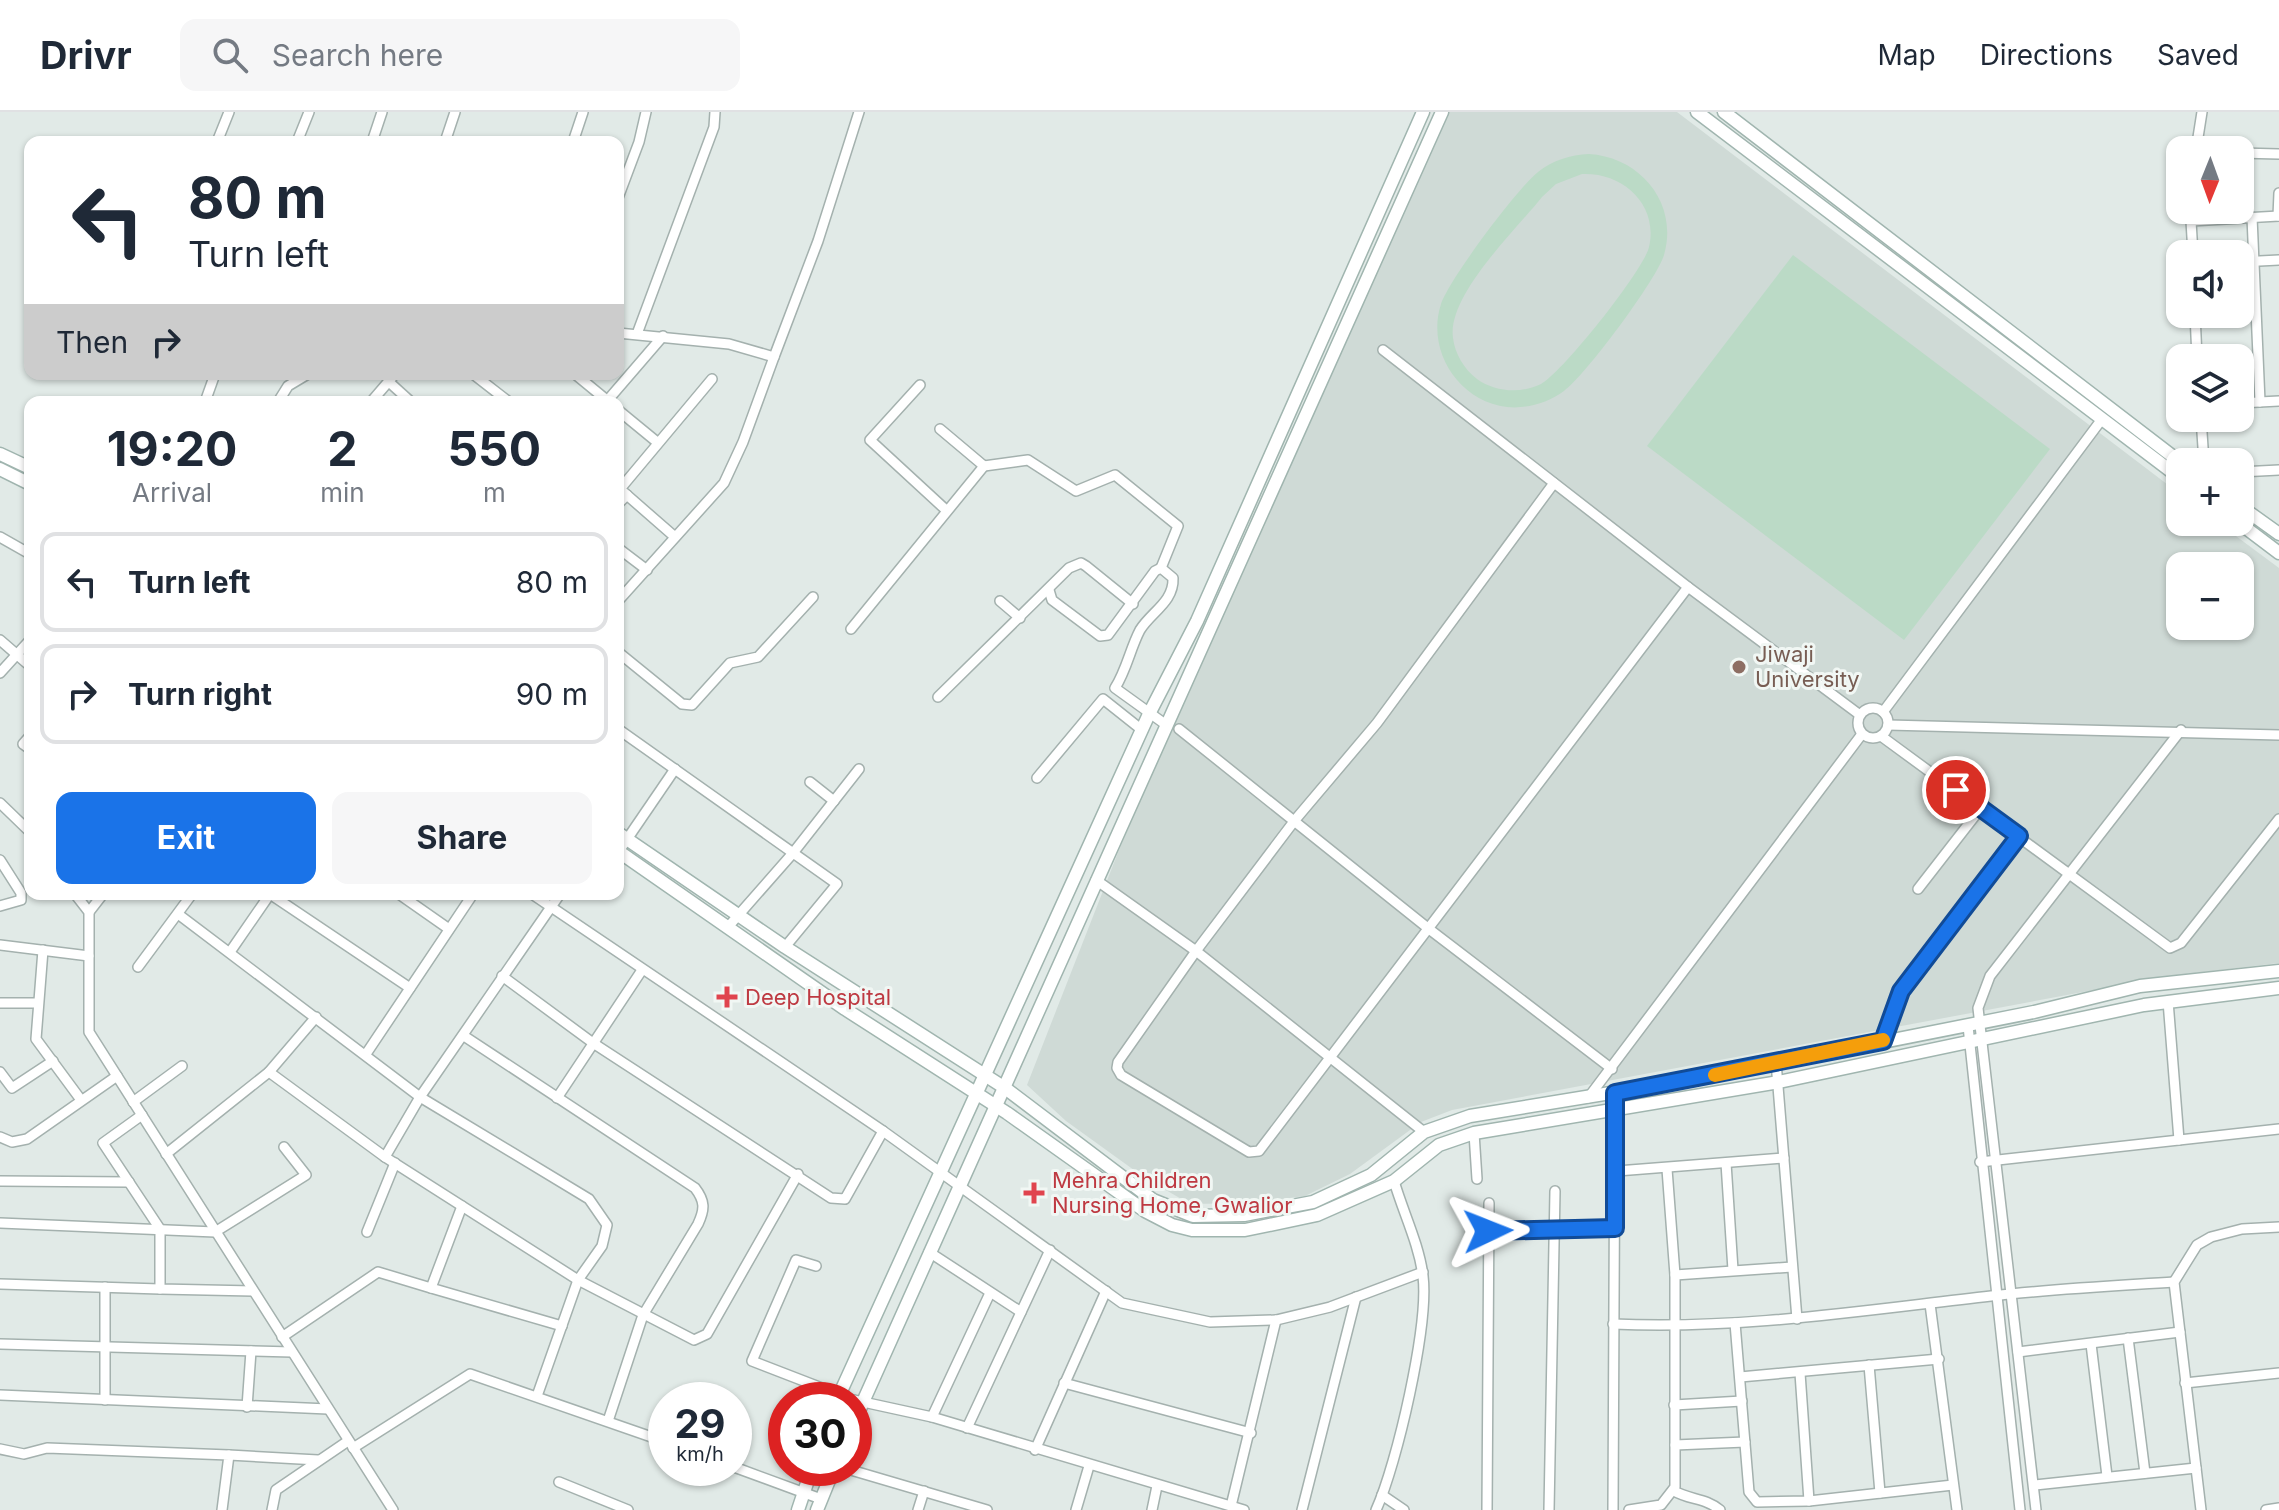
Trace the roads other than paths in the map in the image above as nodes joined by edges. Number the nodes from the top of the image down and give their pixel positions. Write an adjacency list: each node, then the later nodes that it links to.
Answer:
1 (229, 112): 14 (street)
2 (309, 112): 15 (street)
3 (382, 112): 16 (street)
4 (455, 112): 17 (street)
5 (583, 112): 18 (street)
6 (646, 112): 22 (street)
7 (715, 112): 29 (street)
8 (859, 112): 32 (street)
9 (1423, 112): 94 (main road)
10 (1442, 112): 96 (main road)
11 (1697, 112): 50 (main road)
12 (1724, 112): 53 (main road)
13 (2202, 112): 19 (street)
14 (219, 136)
15 (299, 136)
16 (374, 136)
17 (447, 136)
18 (575, 136)
19 (2198, 136)
20 (2254, 153): 21 (street)
21 (2279, 154)
22 (624, 182)
23 (2279, 193): 24 (street)
24 (2279, 216): 25 (street)
25 (2254, 217)
26 (2279, 260): 27 (street)
27 (2254, 261): 48 (street)
28 (624, 333): 29 (street)
29 (637, 334): 30 (street)
30 (663, 336): 32 (street); 45 (street)
31 (1383, 350): 62 (street)
32 (774, 357): 70 (street)
33 (712, 379): 52 (street)
34 (298, 380): 40 (street)
35 (390, 380): 41 (street)
36 (394, 380): 42 (street)
37 (481, 380): 43 (street)
38 (582, 380): 44 (street)
39 (920, 385): 65 (street)
40 (282, 396)
41 (376, 396)
42 (406, 396)
43 (501, 396)
44 (602, 396)
45 (612, 396)
46 (2279, 401): 48 (street)
47 (2254, 402): 48 (street)
48 (2260, 402)
49 (624, 415): 52 (street)
50 (2102, 419): 57 (main road); 93 (street)
51 (940, 429): 56 (street)
52 (657, 442): 63 (street)
53 (2166, 451)
54 (0, 454): 55 (main road)
55 (24, 465)
56 (984, 466): 65 (street); 74 (street)
57 (2166, 467)
58 (0, 469): 61 (main road)
59 (2279, 470): 60 (street)
60 (2254, 471)
61 (24, 481)
62 (1554, 483): 76 (street); 113 (street)
63 (624, 488)
64 (624, 493): 70 (street)
65 (946, 510): 83 (street)
66 (2254, 516): 68 (main road)
67 (2254, 534): 73 (main road)
68 (2279, 534)
69 (0, 537): 71 (street)
70 (675, 537): 75 (street)
71 (24, 551)
72 (624, 553): 75 (street)
73 (2279, 553)
74 (1161, 568): 81 (street); 90 (street)
75 (647, 570): 78 (street)
76 (1688, 587): 95 (street); 140 (street)
77 (1049, 590): 81 (street); 81 (street); 82 (street)
78 (624, 595)
79 (813, 597): 87 (street)
80 (1000, 601): 82 (street)
81 (1133, 604)
82 (1020, 618): 91 (street)
83 (851, 629)
84 (0, 640): 86 (street)
85 (24, 646): 86 (street)
86 (17, 654): 88 (street); 89 (street)
87 (624, 657)
88 (24, 660)
89 (0, 673)
90 (1115, 688): 92 (street); 94 (street)
91 (938, 697)
92 (1103, 699): 99 (street); 107 (street)
93 (1883, 712): 95 (street); 97 (street)
94 (1149, 714): 96 (street); 99 (main road)
95 (1860, 715): 102 (street)
96 (1165, 724): 122 (main road)
97 (1888, 725): 100 (street); 104 (street)
98 (1179, 729): 113 (street)
99 (1142, 730): 175 (main road)
100 (2181, 730): 103 (street); 121 (street)
101 (624, 733): 105 (street)
102 (1862, 734): 104 (street); 171 (street)
103 (2279, 735)
104 (1881, 736): 111 (street)
105 (675, 769): 115 (street); 118 (street)
106 (859, 769): 109 (street)
107 (1037, 778)
108 (810, 782): 109 (street)
109 (834, 801): 118 (street)
110 (1, 805): 114 (street)
111 (1981, 808): 116 (street); 123 (street)
112 (2279, 819): 121 (street)
113 (1295, 820): 140 (street); 144 (street)
114 (24, 826)
115 (624, 835)
116 (2019, 836): 121 (street); 163 (street)
117 (624, 837): 137 (main road)
118 (793, 853): 137 (street); 142 (street)
119 (624, 855): 138 (main road)
120 (0, 860): 133 (street)
121 (2069, 873): 158 (street)
122 (1096, 880): 144 (street); 177 (main road)
123 (1918, 889)
124 (80, 900): 135 (street)
125 (98, 900): 135 (street)
126 (188, 900): 136 (street)
127 (266, 900): 145 (street)
128 (279, 900): 151 (street)
129 (408, 900): 139 (street)
130 (469, 900): 139 (street)
131 (541, 900): 134 (street)
132 (556, 900): 134 (street)
133 (0, 906)
134 (551, 907): 148 (street); 150 (street)
135 (89, 912): 146 (street)
136 (178, 914): 145 (street); 147 (street)
137 (738, 916): 138 (street); 142 (main road)
138 (728, 927): 159 (main road)
139 (449, 929): 151 (street)
140 (1429, 929): 167 (street); 171 (street)
141 (0, 945): 143 (street)
142 (785, 947): 156 (main road)
143 (43, 950): 146 (street); 155 (street)
144 (1196, 951): 167 (street); 167 (street)
145 (230, 952): 157 (street)
146 (89, 956): 174 (street)
147 (138, 967)
148 (642, 970): 165 (street); 189 (street)
149 (2279, 971): 158 (main road)
150 (502, 976): 161 (street); 165 (street)
151 (410, 988): 166 (street)
152 (2279, 988): 153 (main road)
153 (2168, 1001): 162 (main road); 193 (street)
154 (0, 1003): 155 (street)
155 (38, 1003): 168 (street)
156 (880, 1009): 159 (main road); 175 (main road)
157 (316, 1017): 166 (street); 173 (street)
158 (1982, 1021): 160 (main road); 162 (street)
159 (869, 1024): 179 (main road)
160 (1968, 1026): 163 (main road); 164 (street)
161 (464, 1036): 180 (street); 181 (street)
162 (1984, 1038): 164 (main road); 199 (street)
163 (1883, 1041): 169 (main road)
164 (1969, 1041): 176 (main road); 200 (street)
165 (593, 1043): 181 (street); 207 (street)
166 (366, 1054): 180 (street)
167 (1332, 1056): 190 (street)
168 (53, 1061): 172 (street); 183 (street)
169 (1776, 1062): 176 (street); 178 (main road)
170 (182, 1066): 184 (street)
171 (1612, 1069): 182 (street)
172 (0, 1072)
173 (269, 1072): 195 (street); 197 (street)
174 (117, 1076): 183 (street); 184 (street)
175 (986, 1076): 177 (main road); 179 (main road)
176 (1779, 1082): 186 (main road); 198 (street)
177 (1005, 1088): 185 (main road); 216 (main road)
178 (1615, 1093): 182 (main road); 186 (street)
179 (978, 1094): 185 (main road); 206 (main road)
180 (420, 1097): 197 (street); 233 (street)
181 (557, 1098): 247 (street)
182 (1588, 1098): 190 (main road)
183 (81, 1100): 192 (street)
184 (133, 1102): 187 (street)
185 (997, 1106): 212 (main road); 222 (main road)
186 (1615, 1109): 191 (main road); 205 (street)
187 (142, 1115): 195 (street); 211 (street)
188 (2279, 1129): 193 (street)
189 (883, 1131): 206 (street); 207 (street)
190 (1424, 1132): 196 (main road)
191 (1474, 1133): 203 (main road); 208 (street)
192 (0, 1137)
193 (2179, 1140): 199 (street)
194 (284, 1147): 224 (street)
195 (166, 1154): 224 (street)
196 (1398, 1154): 203 (main road); 216 (main road)
197 (385, 1157): 201 (street)
198 (1784, 1158): 202 (street); 229 (street)
199 (1996, 1160): 200 (street); 242 (street)
200 (1980, 1162): 243 (street)
201 (395, 1163): 215 (street); 225 (street)
202 (1726, 1163): 204 (street); 230 (street)
203 (1410, 1168): 210 (main road)
204 (1667, 1169): 205 (street); 232 (street)
205 (1617, 1171): 220 (street)
206 (942, 1173): 212 (street); 269 (main road)
207 (798, 1174): 247 (street)
208 (1477, 1179)
209 (0, 1181): 211 (street)
210 (1394, 1181): 222 (main road); 231 (street)
211 (129, 1182): 221 (street)
212 (959, 1184): 226 (street); 227 (main road)
213 (1555, 1191): 219 (street)
214 (1489, 1203): 223 (street)
215 (462, 1206): 233 (street); 237 (street)
216 (1211, 1217): 222 (main road)
217 (0, 1223): 221 (street)
218 (2279, 1227): 234 (street)
219 (1554, 1228): 220 (street); 223 (street); 328 (street)
220 (1615, 1228): 251 (street)
221 (160, 1229): 224 (street); 238 (street)
222 (1211, 1231)
223 (1488, 1231): 327 (street)
224 (215, 1232): 239 (street)
225 (367, 1232)
226 (1050, 1250): 240 (street); 246 (street)
227 (929, 1252): 241 (street); 270 (main road)
228 (816, 1266): 268 (street)
229 (1792, 1267): 230 (street); 248 (street)
230 (1733, 1270): 232 (street)
231 (1423, 1272): 244 (street); 308 (street)
232 (1675, 1275): 253 (street)
233 (578, 1280): 247 (street); 252 (street)
234 (2174, 1282): 242 (street); 254 (street)
235 (0, 1284): 236 (street)
236 (105, 1287): 238 (street); 259 (street)
237 (431, 1288): 252 (street); 255 (street)
238 (160, 1289): 239 (street)
239 (253, 1291): 255 (street)
240 (1106, 1291): 249 (street); 271 (street)
241 (990, 1293): 246 (street); 281 (street)
242 (2013, 1294): 243 (street); 262 (street)
243 (1995, 1296): 245 (street); 333 (street)
244 (1356, 1297): 249 (street); 324 (street)
245 (1930, 1304): 248 (street); 263 (street)
246 (1021, 1312): 283 (street)
247 (643, 1315): 282 (street)
248 (1797, 1319): 250 (street)
249 (1276, 1320): 284 (street)
250 (1735, 1323): 253 (street); 267 (street)
251 (1613, 1324): 253 (street); 329 (street)
252 (562, 1326): 274 (street)
253 (1674, 1327): 278 (street)
254 (2180, 1332): 256 (street); 272 (street)
255 (282, 1337): 261 (street)
256 (2128, 1338): 258 (street); 295 (street)
257 (0, 1344): 259 (street)
258 (2091, 1344): 262 (street); 298 (street)
259 (105, 1347): 260 (street); 275 (street)
260 (251, 1351): 261 (street); 279 (street)
261 (292, 1352): 280 (street)
262 (2018, 1352): 301 (street)
263 (1939, 1359): 264 (street); 300 (street)
264 (1869, 1365): 265 (street); 307 (street)
265 (1800, 1373): 267 (street); 309 (street)
266 (2279, 1373): 272 (street)
267 (1740, 1377): 276 (street)
268 (801, 1382)
269 (845, 1382)
270 (865, 1382)
271 (1064, 1383): 284 (street); 290 (street)
272 (2185, 1383): 294 (street)
273 (0, 1395): 275 (street)
274 (537, 1396): 282 (street); 287 (street)
275 (105, 1400): 279 (street)
276 (1742, 1401): 278 (street); 286 (street)
277 (872, 1404): 281 (street)
278 (1674, 1405): 288 (street)
279 (247, 1407): 280 (street)
280 (328, 1409): 287 (street)
281 (932, 1417): 283 (street)
282 (608, 1421): 285 (street)
283 (967, 1428): 290 (street)
284 (1251, 1433): 311 (street)
285 (648, 1435)
286 (1745, 1442): 288 (street); 309 (street)
287 (350, 1444): 292 (street); 316 (street)
288 (1675, 1445): 305 (street)
289 (0, 1449): 291 (street)
290 (1035, 1450): 293 (street)
291 (229, 1455): 292 (street); 314 (street)
292 (318, 1460): 315 (street)
293 (1089, 1466): 303 (street); 321 (street)
294 (2196, 1468): 295 (street); 335 (street)
295 (2145, 1473): 298 (street)
296 (752, 1474): 306 (street)
297 (872, 1476): 304 (street)
298 (2107, 1476): 301 (street)
299 (559, 1482): 317 (street)
300 (1953, 1485): 307 (street); 332 (street)
301 (2035, 1485): 334 (street)
302 (806, 1486): 306 (main road)
303 (1157, 1486): 311 (street); 322 (street)
304 (924, 1491): 319 (street); 320 (street)
305 (1674, 1491): 313 (street); 331 (street)
306 (804, 1493): 310 (street); 318 (main road)
307 (1880, 1493): 309 (street)
308 (1382, 1495): 325 (street); 326 (street)
309 (1809, 1501)
310 (819, 1504)
311 (1231, 1506): 323 (street)
312 (2279, 1508): 336 (street)
313 (1652, 1509): 330 (street)
314 (222, 1510)
315 (272, 1510)
316 (393, 1510)
317 (628, 1510)
318 (798, 1510)
319 (918, 1510)
320 (987, 1510)
321 (1076, 1510)
322 (1152, 1510)
323 (1244, 1510)
324 (1302, 1510)
325 (1376, 1510)
326 (1404, 1510)
327 (1487, 1510)
328 (1549, 1510)
329 (1613, 1510)
330 (1629, 1510)
331 (1720, 1510)
332 (1957, 1510)
333 (2020, 1510)
334 (2036, 1510)
335 (2201, 1510)
336 (2266, 1510)

